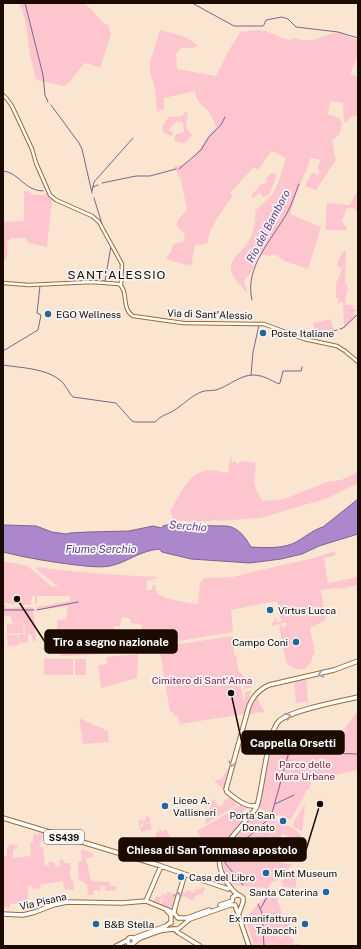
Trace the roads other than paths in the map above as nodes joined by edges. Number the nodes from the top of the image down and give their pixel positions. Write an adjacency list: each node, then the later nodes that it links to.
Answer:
1 (3, 95): 3 (street, Via di Sant'Alessio)
2 (3, 283): 3 (street)
3 (121, 285): 4 (street, Via di Sant'Alessio)
4 (358, 362)
5 (358, 661): 7 (main road, one-way to 7)
6 (358, 697): 8 (main road, one-way to 6)
7 (248, 805): 8 (main road); 9 (main road)
8 (256, 807): 9 (main road)
9 (250, 815): 15 (main road)
10 (3, 818): 11 (main road, SS439)
11 (161, 866): 12 (main road); 18 (main road)
12 (182, 873): 13 (main road); 14 (main road)
13 (184, 877): 14 (main road); 26 (main road, one-way to 13)
14 (193, 877): 16 (main road)
15 (226, 882): 16 (main road); 17 (main road); 19 (main road)
16 (218, 885): 17 (main road)
17 (228, 889): 20 (main road)
18 (148, 894): 21 (main road, Via Pisana); 22 (main road)
19 (238, 895): 20 (main road); 24 (main road)
20 (232, 900): 23 (main road); 29 (main road)
21 (135, 901): 22 (main road, Via Pisana); 27 (main road, Via Pisana)
22 (146, 901): 25 (main road)
23 (235, 905): 24 (main road); 28 (main road); 31 (main road)
24 (242, 905): 28 (main road)
25 (167, 910): 26 (main road); 30 (main road)
26 (174, 913): 29 (main road)
27 (3, 914)
28 (238, 914): 37 (main road)
29 (178, 918): 30 (main road); 31 (main road)
30 (171, 922): 32 (main road); 34 (main road)
31 (181, 926): 32 (main road); 33 (main road)
32 (173, 928): 33 (main road); 34 (main road)
33 (186, 936): 36 (main road)
34 (135, 940): 35 (main road)
35 (116, 946)
36 (200, 946)
37 (249, 946)

